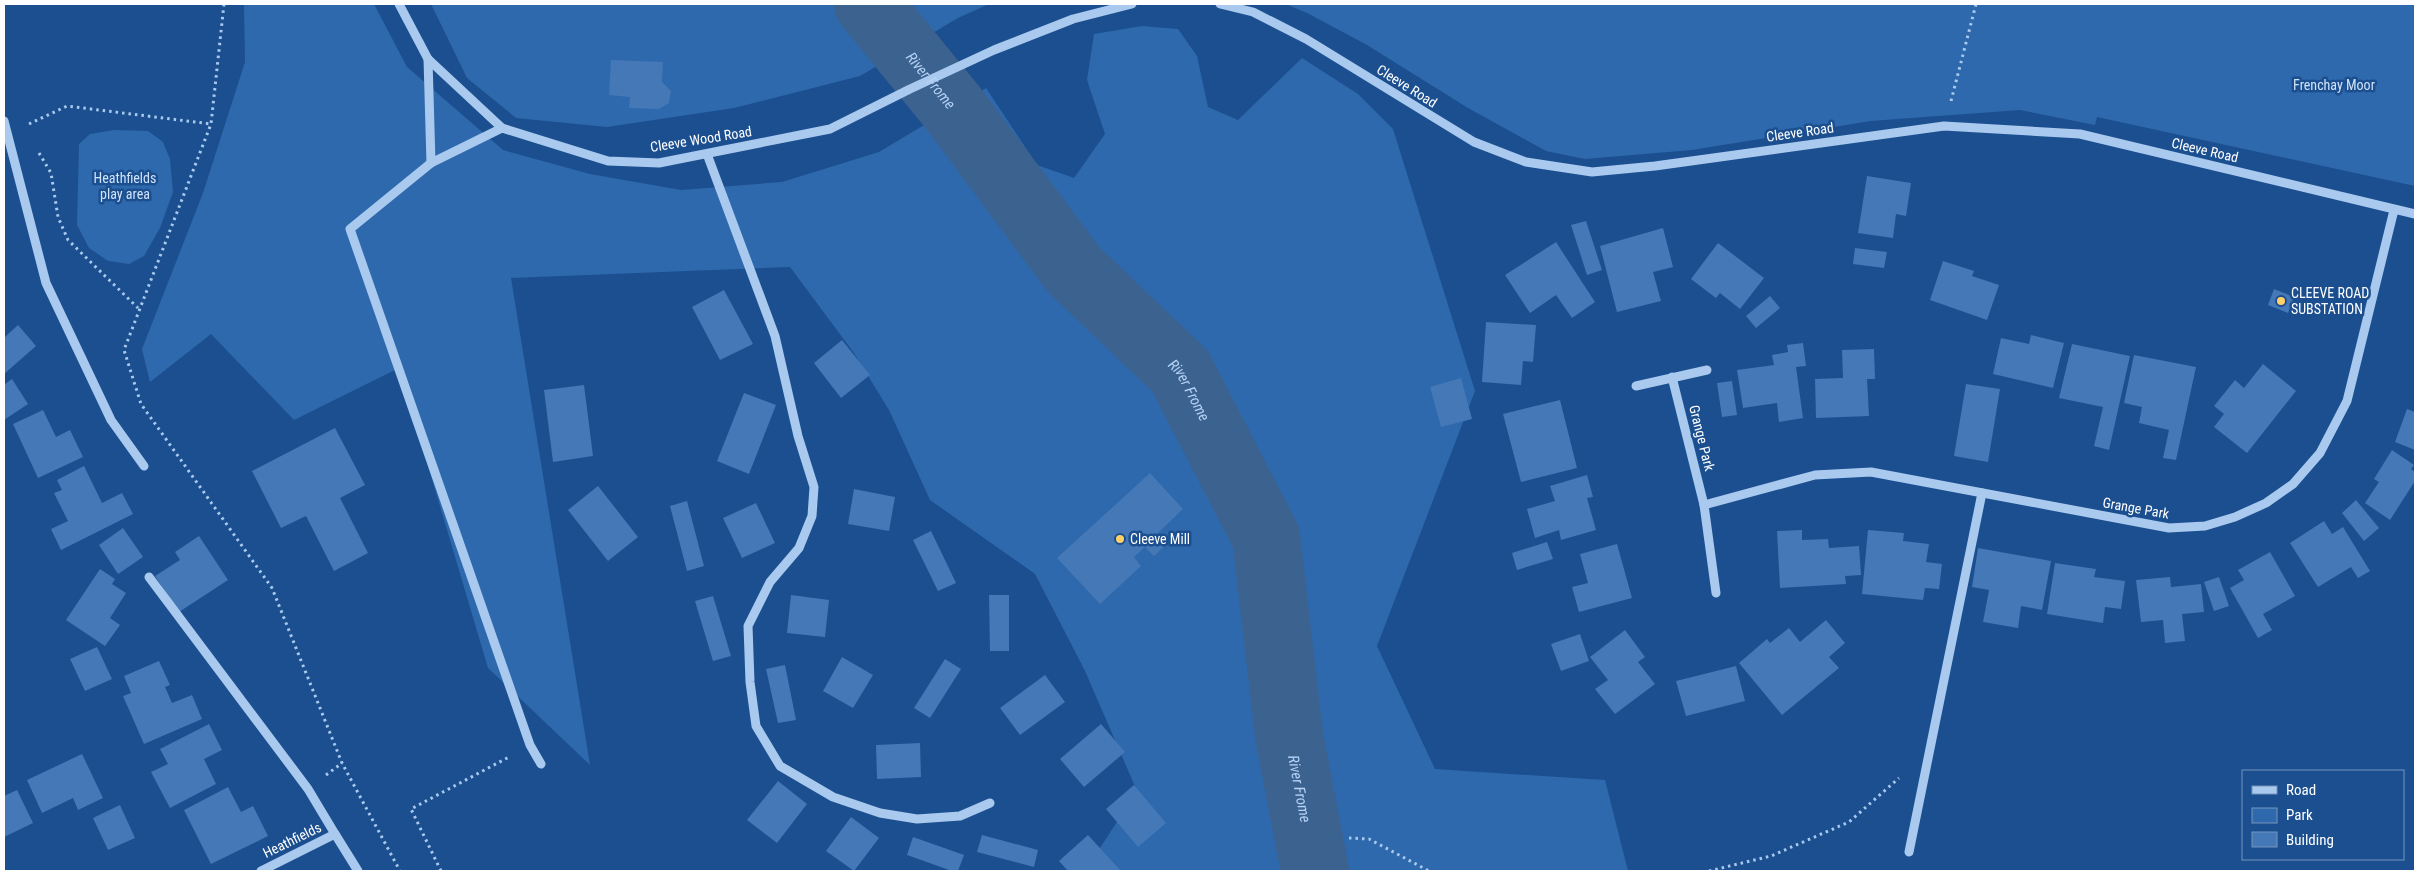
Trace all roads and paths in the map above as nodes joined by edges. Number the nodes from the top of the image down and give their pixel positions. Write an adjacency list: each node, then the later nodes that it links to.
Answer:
1 (224, 4): 8 (path)
2 (399, 4): 6 (street, Cleeve Wood Road)
3 (1132, 4): 12 (street, Cleeve Wood Road)
4 (1220, 4): 9 (street, Cleeve Road)
5 (1976, 4): 9 (path)
6 (428, 59): 10 (street, Cleeve Wood Road); 13 (street)
7 (4, 121): 11 (street)
8 (211, 124): 11 (path); 16 (path)
9 (1944, 126): 14 (street, Cleeve Road)
10 (502, 128): 12 (street, Cleeve Wood Road); 13 (street)
11 (8, 134): 16 (path); 20 (street)
12 (707, 154): 28 (street)
13 (431, 163): 25 (street)
14 (2394, 210): 15 (street, Cleeve Road); 21 (street, Grange Park)
15 (2415, 214)
16 (138, 308): 34 (path)
17 (1707, 370): 18 (street)
18 (1672, 377): 19 (street); 22 (street, Grange Park)
19 (1636, 386)
20 (144, 466)
21 (1982, 493): 22 (street, Grange Park); 31 (street)
22 (1704, 505): 24 (street, Grange Park)
23 (149, 577): 29 (street, Heathfields)
24 (1716, 593)
25 (530, 745): 26 (street); 35 (path)
26 (540, 764)
27 (1905, 771): 37 (path)
28 (990, 803)
29 (335, 834): 32 (street, Heathfields); 33 (street, Heathfields)
30 (1349, 838): 36 (path)
31 (1908, 852)
32 (261, 871)
33 (358, 871)
34 (400, 871)
35 (441, 871)
36 (1428, 871)
37 (1709, 871)

